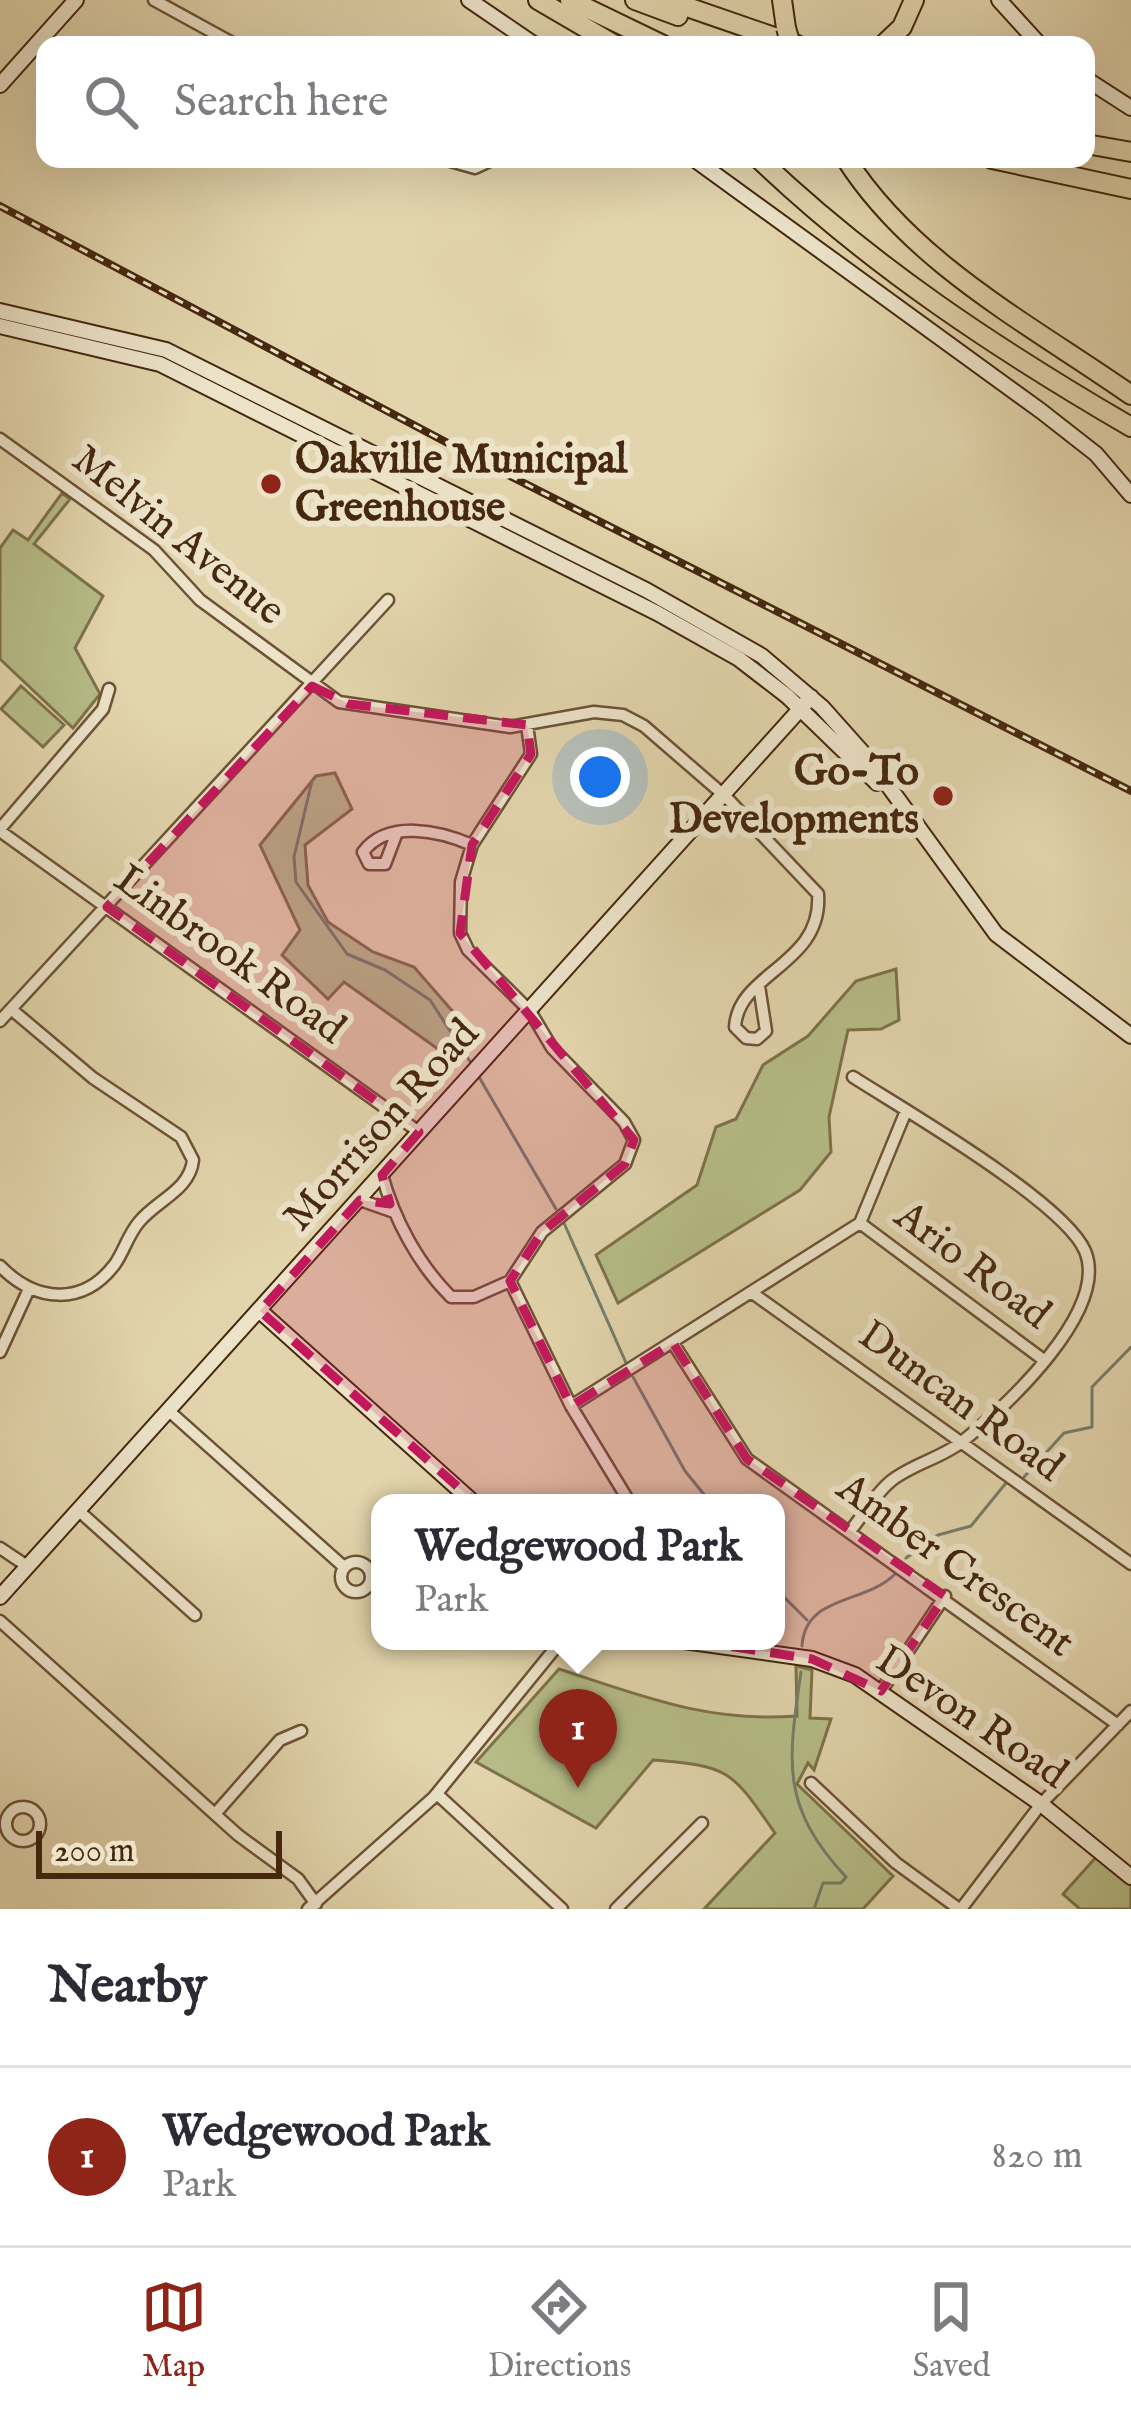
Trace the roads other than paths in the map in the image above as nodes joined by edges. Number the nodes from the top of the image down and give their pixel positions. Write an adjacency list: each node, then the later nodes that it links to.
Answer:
1 (76, 0): 11 (street)
2 (154, 0): 12 (street)
3 (469, 0): 13 (street)
4 (538, 0): 14 (highway)
5 (570, 0): 15 (highway)
6 (635, 0): 16 (highway)
7 (667, 0): 17 (highway)
8 (782, 0): 18 (highway)
9 (914, 0): 19 (highway)
10 (999, 0): 20 (street)
11 (44, 36)
12 (220, 36)
13 (522, 36)
14 (600, 36)
15 (644, 36)
16 (731, 36)
17 (781, 36)
18 (790, 36)
19 (892, 36)
20 (1032, 36)
21 (36, 45): 22 (street)
22 (0, 85)
23 (1095, 85): 24 (street)
24 (1131, 108)
25 (1095, 146): 26 (highway)
26 (1131, 152)
27 (706, 168): 37 (street)
28 (769, 168): 35 (highway)
29 (852, 168): 34 (highway)
30 (1034, 168): 31 (highway)
31 (1131, 189)
32 (0, 310): 41 (street)
33 (0, 326): 41 (street)
34 (1131, 395)
35 (1131, 427)
36 (0, 439): 39 (street, Melvin Avenue)
37 (1131, 495)
38 (388, 600): 39 (street)
39 (312, 686): 42 (street, Melvin Avenue); 47 (street)
40 (110, 689): 44 (street)
41 (807, 703): 43 (street, Morrison Road); 52 (street)
42 (527, 724): 43 (street, Melvin Avenue); 46 (street)
43 (726, 797): 48 (street, Melvin Avenue); 50 (street, Morrison Road)
44 (0, 830): 47 (street, Linbrook Road)
45 (396, 835): 46 (street)
46 (472, 845): 50 (street)
47 (107, 907): 49 (street); 55 (street, Linbrook Road)
48 (760, 986): 48 (street)
49 (11, 1009): 51 (street); 62 (street)
50 (530, 1011): 55 (street, Morrison Road); 61 (street)
51 (0, 1021)
52 (1131, 1036)
53 (853, 1077): 54 (street)
54 (906, 1111): 59 (street); 67 (street)
55 (419, 1132): 56 (street, Morrison Road)
56 (382, 1175): 57 (street, Morrison Road); 58 (street)
57 (360, 1200): 58 (street); 64 (street, Morrison Road)
58 (394, 1212): 61 (street)
59 (860, 1223): 63 (street); 67 (street, Ario Road)
60 (0, 1266): 62 (street)
61 (510, 1281): 68 (street)
62 (28, 1292): 66 (street)
63 (751, 1292): 65 (street); 70 (street, Duncan Road)
64 (260, 1312): 69 (street, Morrison Road); 71 (street)
65 (673, 1342): 68 (street); 74 (street, Amber Crescent)
66 (0, 1350)
67 (1045, 1361): 70 (street)
68 (571, 1406): 72 (street)
69 (169, 1411): 73 (street, Morrison Road); 78 (street)
70 (960, 1444): 74 (street); 76 (street, Duncan Road)
71 (464, 1494)
72 (625, 1494)
73 (79, 1511): 77 (street, Morrison Road); 81 (street)
74 (851, 1530): 79 (street, Amber Crescent)
75 (0, 1548): 77 (street)
76 (1131, 1564)
77 (27, 1566): 80 (street, Morrison Road)
78 (344, 1567)
79 (945, 1596): 85 (street); 87 (street, Amber Crescent)
80 (0, 1597)
81 (195, 1616)
82 (0, 1621): 92 (street)
83 (554, 1650): 90 (street)
84 (748, 1650): 85 (street, Devon Road)
85 (881, 1691): 91 (street, Devon Road)
86 (1131, 1711): 87 (street)
87 (1118, 1725): 91 (street)
88 (301, 1731): 92 (street)
89 (811, 1783): 98 (street)
90 (437, 1794): 95 (street); 96 (street)
91 (1041, 1804): 94 (street, Devon Road); 98 (street)
92 (214, 1814): 95 (street)
93 (702, 1823): 97 (street)
94 (1131, 1877)
95 (312, 1906)
96 (562, 1909)
97 (616, 1909)
98 (960, 1909)

